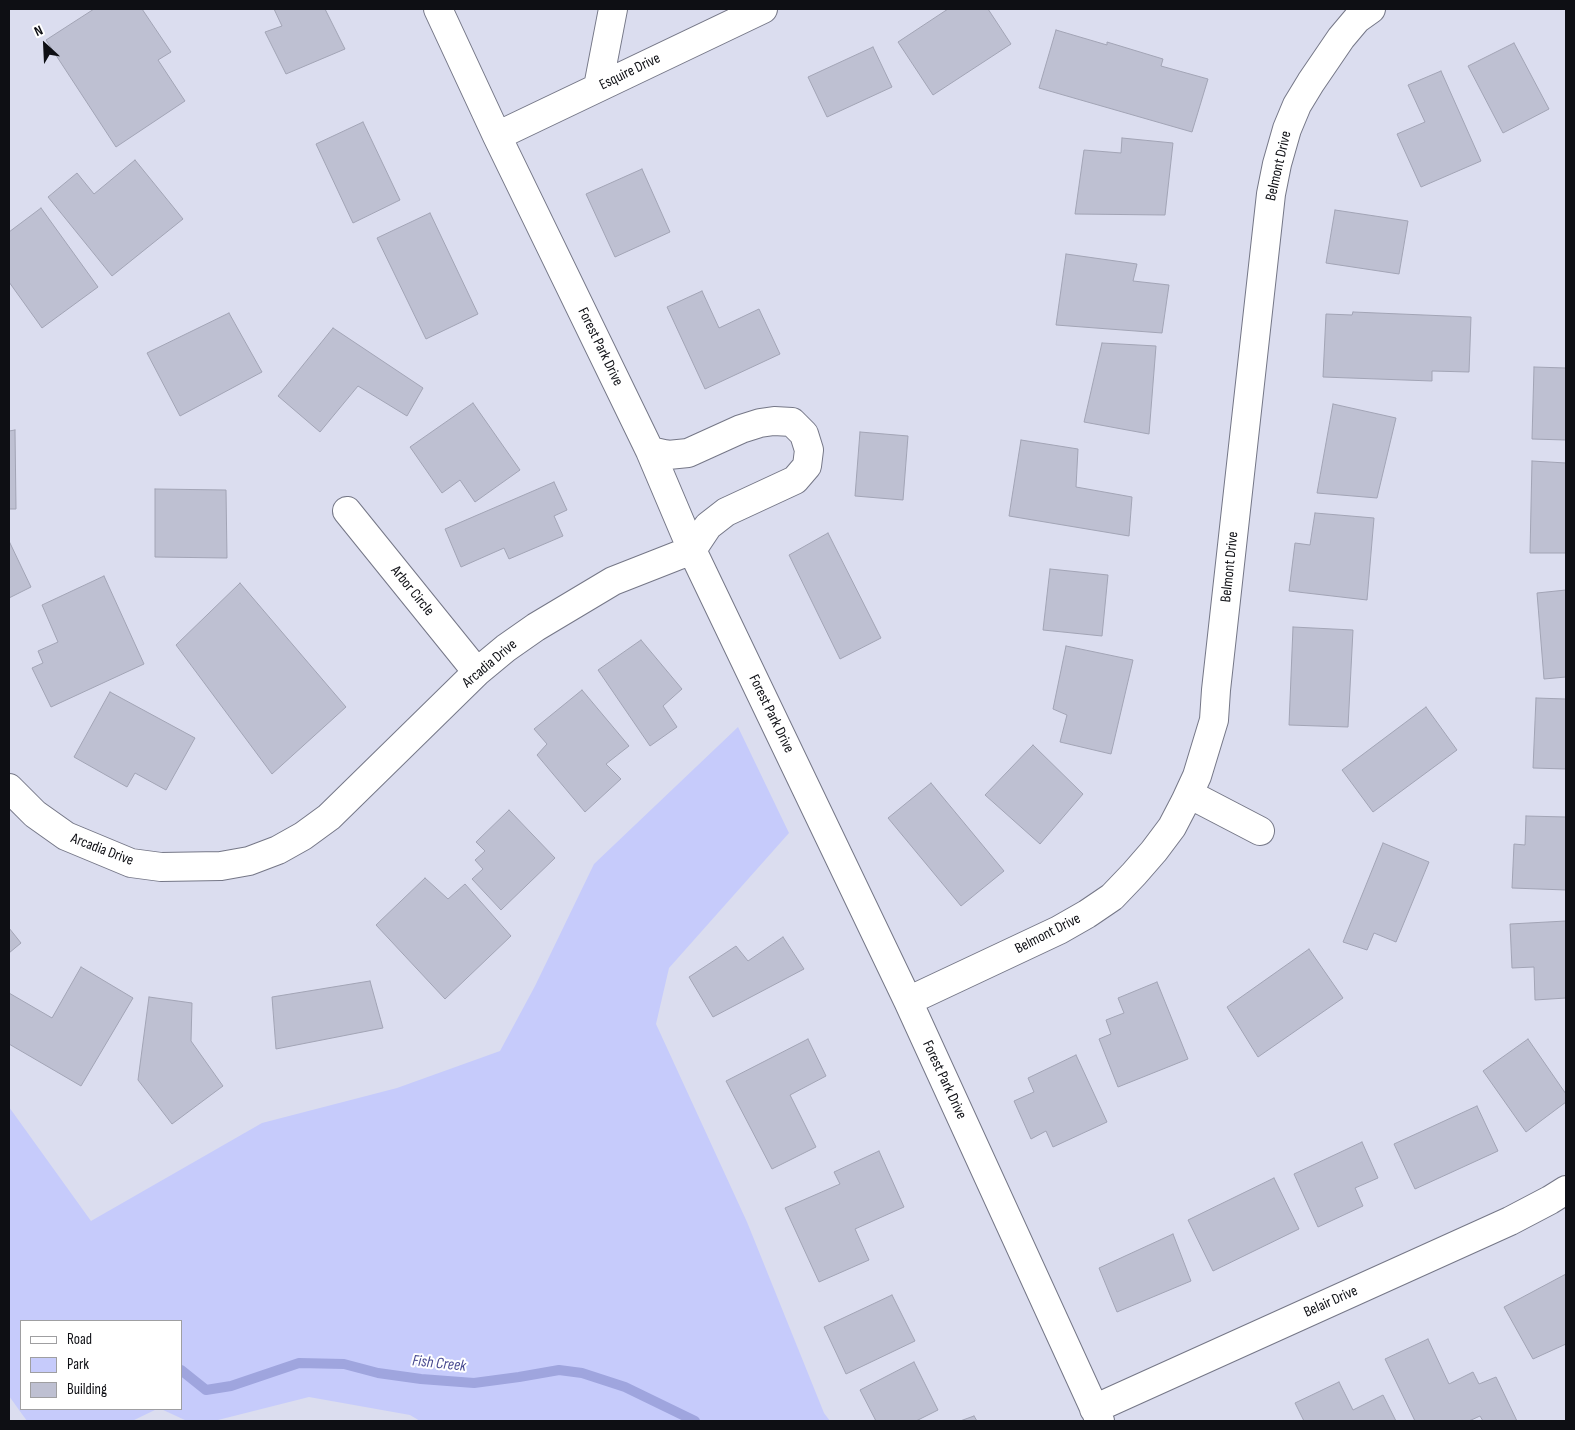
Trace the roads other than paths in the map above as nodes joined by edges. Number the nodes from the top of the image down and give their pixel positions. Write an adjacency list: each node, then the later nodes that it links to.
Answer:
1 (438, 9): 6 (street, Forest Park Drive)
2 (613, 9): 5 (street)
3 (763, 9): 5 (street, Esquire Drive)
4 (1371, 9): 12 (street, Belmont Drive)
5 (598, 87): 6 (street, Esquire Drive)
6 (497, 136): 7 (street, Forest Park Drive)
7 (650, 451): 9 (street, Forest Park Drive); 9 (street)
8 (346, 510): 10 (street, Arbor Circle)
9 (692, 550): 10 (street, Arcadia Drive); 14 (street, Forest Park Drive)
10 (477, 672): 11 (street, Arcadia Drive)
11 (9, 788)
12 (1189, 794): 13 (street); 14 (street, Belmont Drive)
13 (1260, 831)
14 (908, 1001): 16 (street, Forest Park Drive)
15 (1566, 1190): 16 (street, Belair Drive)
16 (1097, 1415)

